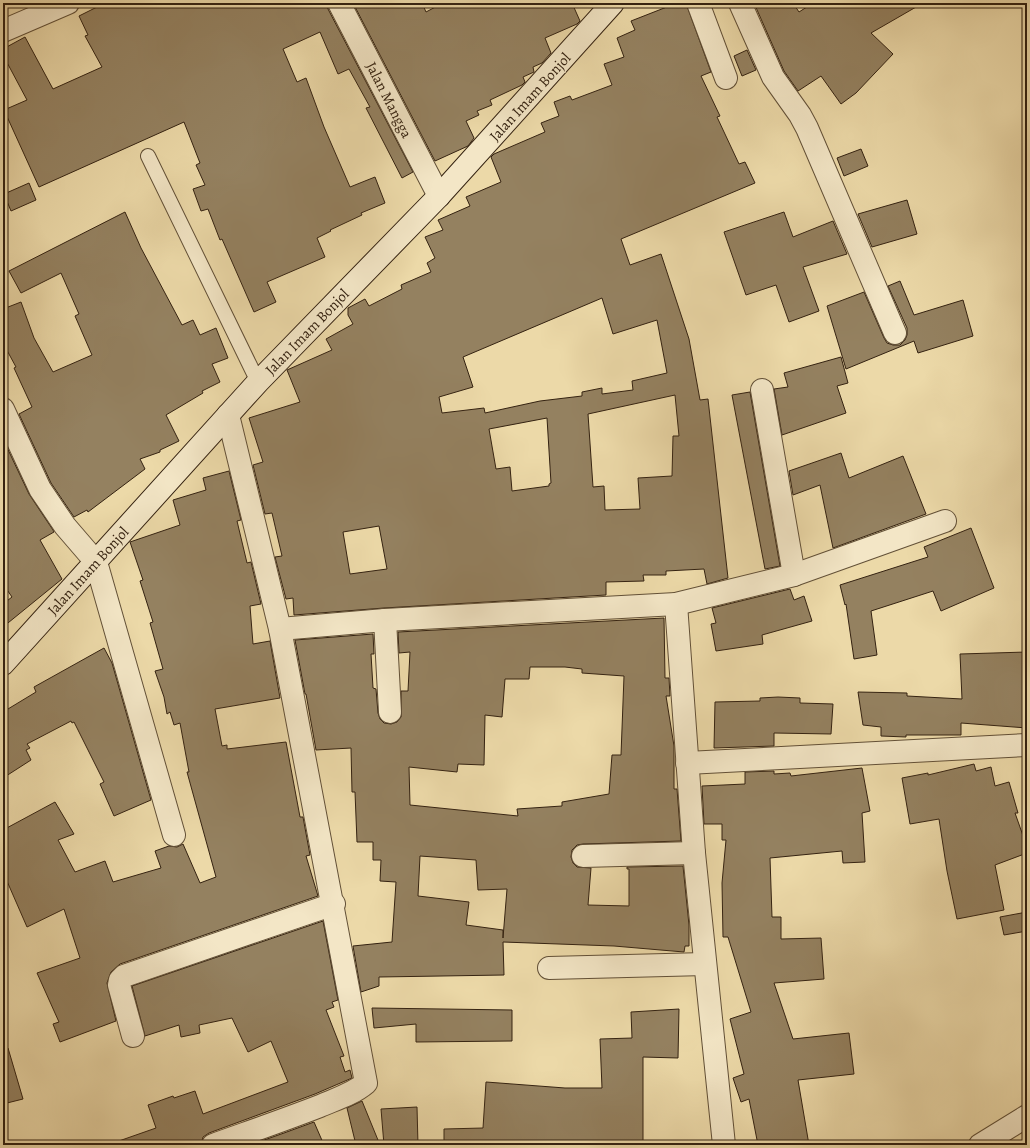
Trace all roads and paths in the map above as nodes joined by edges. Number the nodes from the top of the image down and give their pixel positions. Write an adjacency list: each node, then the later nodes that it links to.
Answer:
1 (68, 3): 6 (street)
2 (339, 3): 9 (street, Jalan Mangga)
3 (613, 3): 9 (street, Jalan Imam Bonjol)
4 (698, 3): 7 (street)
5 (740, 3): 10 (street)
6 (3, 31)
7 (726, 78)
8 (148, 156): 11 (lane)
9 (439, 196): 11 (street, Jalan Imam Bonjol)
10 (895, 333)
11 (258, 382): 14 (street, Jalan Imam Bonjol)
12 (762, 390): 17 (street)
13 (3, 409): 16 (street)
14 (228, 415): 16 (street, Jalan Imam Bonjol); 20 (street)
15 (945, 521): 17 (street)
16 (96, 562): 21 (street, Jalan Imam Bonjol); 25 (street)
17 (794, 575): 18 (street)
18 (676, 604): 19 (street); 24 (street)
19 (385, 620): 20 (street); 22 (street)
20 (280, 629): 28 (street)
21 (3, 664)
22 (390, 712)
23 (1027, 745): 24 (street)
24 (687, 763): 26 (street)
25 (174, 836)
26 (694, 853): 27 (street); 29 (street)
27 (583, 856)
28 (334, 904): 31 (street); 33 (street)
29 (705, 964): 30 (street); 34 (street)
30 (549, 968)
31 (133, 1036)
32 (1027, 1116): 35 (street)
33 (213, 1145)
34 (724, 1145)
35 (980, 1145)

